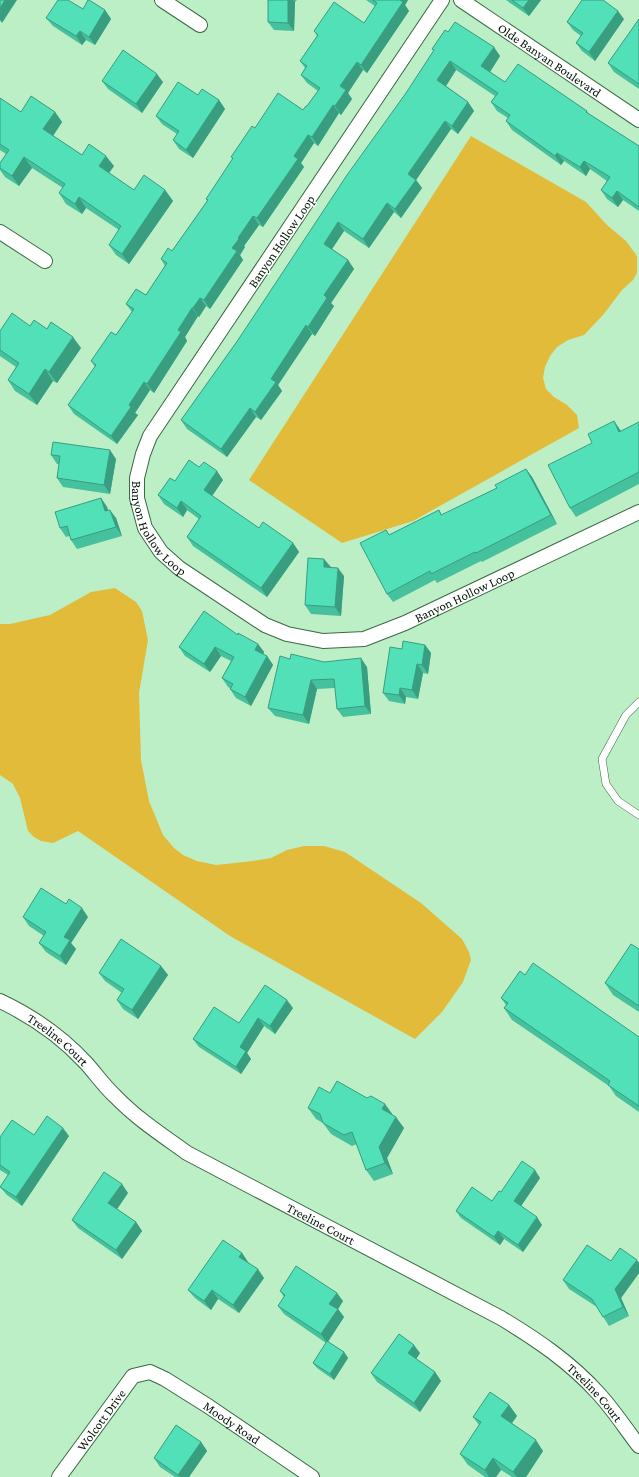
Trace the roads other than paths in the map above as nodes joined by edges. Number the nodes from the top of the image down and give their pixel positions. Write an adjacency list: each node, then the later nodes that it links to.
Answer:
1 (162, 0): 4 (street)
2 (442, 0): 8 (street, Banyon Hollow Loop)
3 (461, 0): 5 (street, Olde Banyan Boulevard)
4 (200, 25)
5 (639, 120)
6 (0, 232): 7 (street)
7 (44, 262)
8 (639, 512)
9 (639, 702): 10 (lane)
10 (639, 815)
11 (0, 1001): 13 (street, Treeline Court)
12 (150, 1372): 14 (street, Wolcott Drive); 15 (street, Moody Road)
13 (639, 1446)
14 (59, 1477)
15 (312, 1477)

